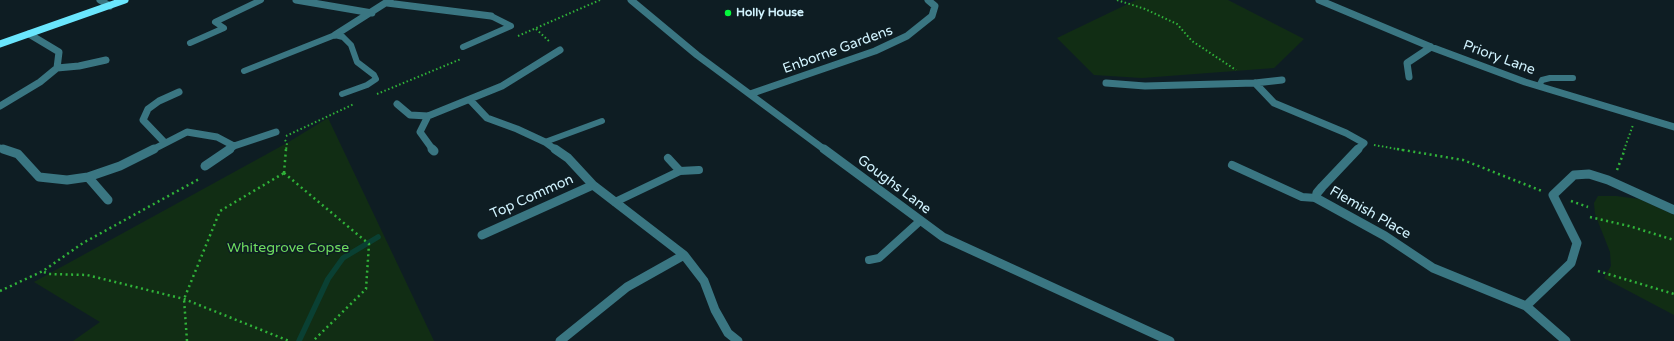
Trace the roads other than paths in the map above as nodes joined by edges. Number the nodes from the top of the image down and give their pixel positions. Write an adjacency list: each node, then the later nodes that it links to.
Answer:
1 (100, 0): 9 (street)
2 (126, 0): 9 (street)
3 (261, 0): 14 (lane)
4 (296, 0): 10 (street)
5 (631, 0): 30 (street, Goughs Lane)
6 (928, 0): 30 (street, Enborne Gardens)
7 (1319, 0): 17 (street, Priory Lane)
8 (389, 1): 10 (street); 11 (street)
9 (110, 6): 12 (street)
10 (372, 12): 13 (street)
11 (491, 16): 16 (lane)
12 (30, 34): 15 (street); 20 (street)
13 (335, 35): 21 (lane); 29 (lane)
14 (190, 43)
15 (0, 44)
16 (463, 47)
17 (1431, 47): 22 (street); 27 (street, Priory Lane)
18 (560, 50): 31 (street)
19 (106, 60): 20 (street)
20 (57, 68): 33 (street)
21 (244, 71)
22 (1409, 78)
23 (1573, 78): 27 (lane)
24 (1282, 80): 25 (street)
25 (1255, 83): 26 (street); 50 (street, Flemish Place)
26 (1106, 84)
27 (1539, 86): 36 (street, Priory Lane)
28 (179, 92): 39 (street)
29 (342, 94)
30 (750, 94): 54 (street, Goughs Lane)
31 (470, 100): 34 (street); 38 (street, Top Common)
32 (398, 104): 34 (street)
33 (0, 106)
34 (428, 116): 42 (street)
35 (602, 121): 38 (lane)
36 (1674, 127)
37 (276, 132): 40 (street)
38 (545, 142): 49 (street, Top Common)
39 (165, 143): 40 (street); 48 (street)
40 (234, 146): 45 (street)
41 (0, 148): 48 (street)
42 (434, 151)
43 (668, 158): 47 (lane)
44 (1232, 165): 50 (lane)
45 (204, 166)
46 (699, 170): 47 (lane)
47 (680, 171): 52 (lane)
48 (88, 177): 51 (street)
49 (593, 185): 52 (street, Top Common); 55 (street, Top Common)
50 (1316, 198): 58 (street, Flemish Place)
51 (108, 200)
52 (615, 202): 56 (street, Top Common)
53 (1674, 210): 58 (street)
54 (920, 221): 57 (lane); 61 (street, Goughs Lane)
55 (482, 235)
56 (684, 255): 59 (street); 60 (street, Top Common)
57 (869, 260)
58 (1526, 306): 62 (street, Flemish Place)
59 (560, 341)
60 (738, 341)
61 (1170, 341)
62 (1566, 341)

